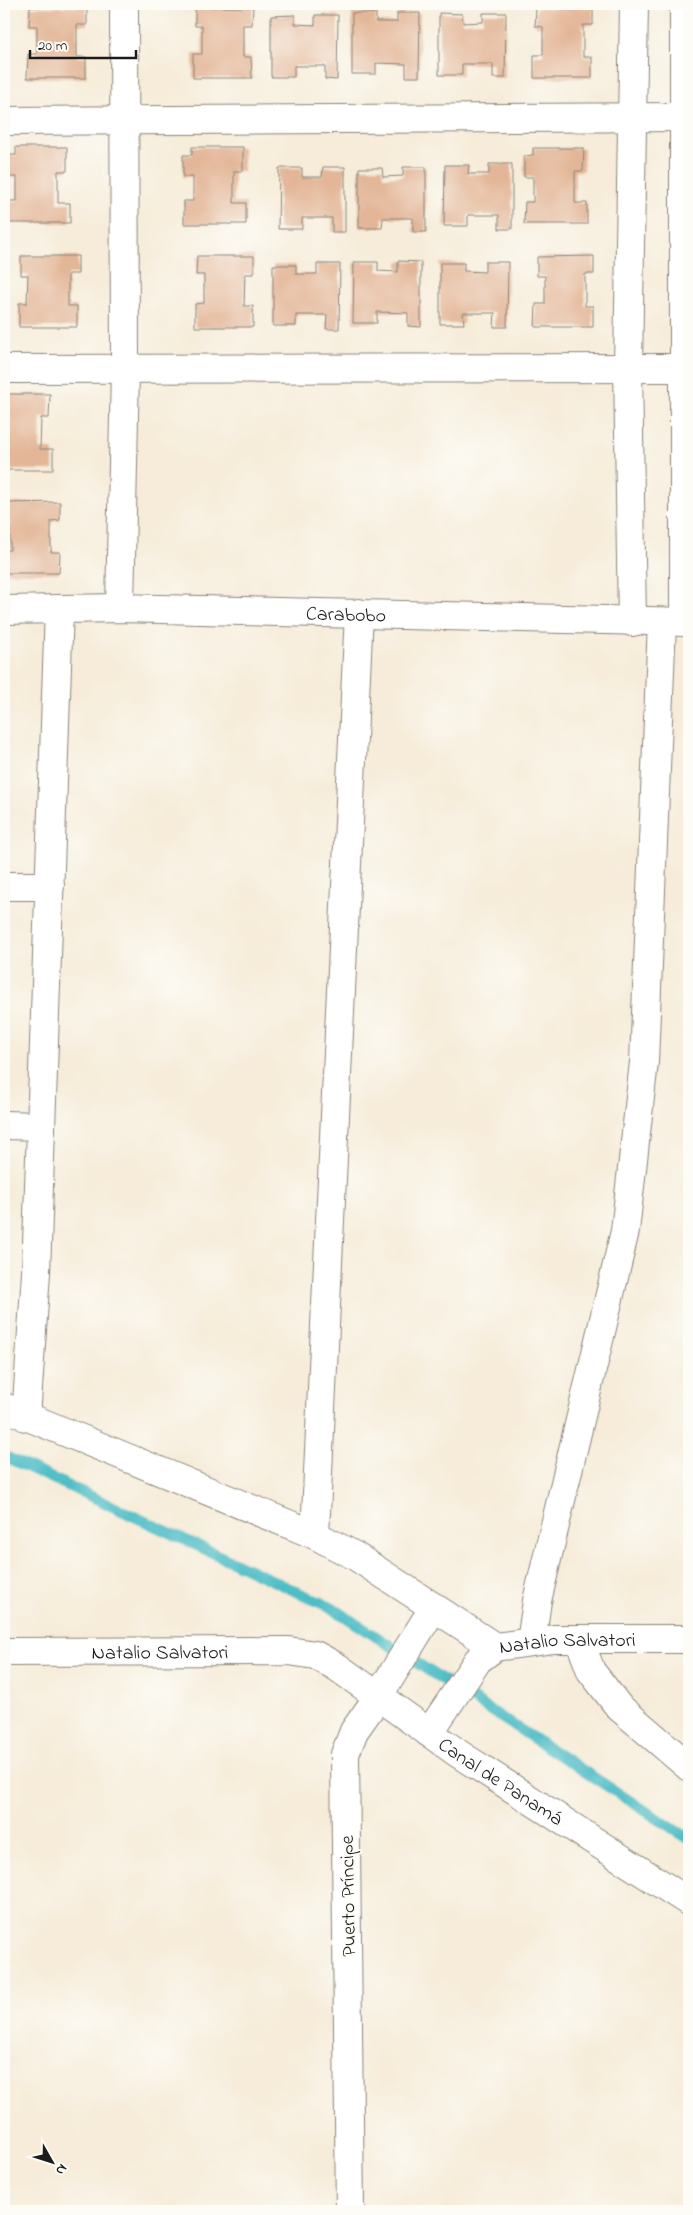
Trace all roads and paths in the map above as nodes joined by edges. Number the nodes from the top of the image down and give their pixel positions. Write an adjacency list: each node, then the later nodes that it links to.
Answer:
1 (124, 4): 7 (street)
2 (634, 4): 4 (street)
3 (684, 4): 5 (street)
4 (634, 117): 5 (street); 7 (street); 8 (street)
5 (686, 117): 9 (street)
6 (4, 121): 7 (street)
7 (126, 121): 11 (street)
8 (628, 368): 9 (street); 11 (street); 16 (street)
9 (686, 368): 17 (street)
10 (4, 369): 11 (street)
11 (125, 369): 12 (street)
12 (120, 608): 13 (street, Carabobo); 15 (street, Carabobo)
13 (59, 609): 14 (street, Carabobo); 19 (street)
14 (4, 610)
15 (359, 613): 16 (street, Carabobo); 23 (street)
16 (632, 622): 17 (street, Carabobo)
17 (678, 622): 27 (street)
18 (4, 886): 19 (street)
19 (50, 886): 21 (street)
20 (4, 1125): 21 (street)
21 (41, 1126): 22 (street)
22 (15, 1412): 23 (street)
23 (316, 1536): 24 (street)
24 (434, 1607): 28 (street); 31 (street, Puerto Príncipe)
25 (689, 1638): 26 (street, Natalio Salvatori)
26 (579, 1639): 27 (street, Natalio Salvatori); 33 (street)
27 (532, 1642): 28 (street, Natalio Salvatori)
28 (495, 1647): 32 (street, Natalio Salvatori)
29 (4, 1652): 30 (street, Natalio Salvatori)
30 (315, 1655): 31 (street, Canal de Panamá)
31 (378, 1697): 32 (street, Canal de Panamá); 35 (street, Puerto Príncipe)
32 (429, 1733): 34 (street, Canal de Panamá)
33 (689, 1767)
34 (689, 1902)
35 (350, 2211)

